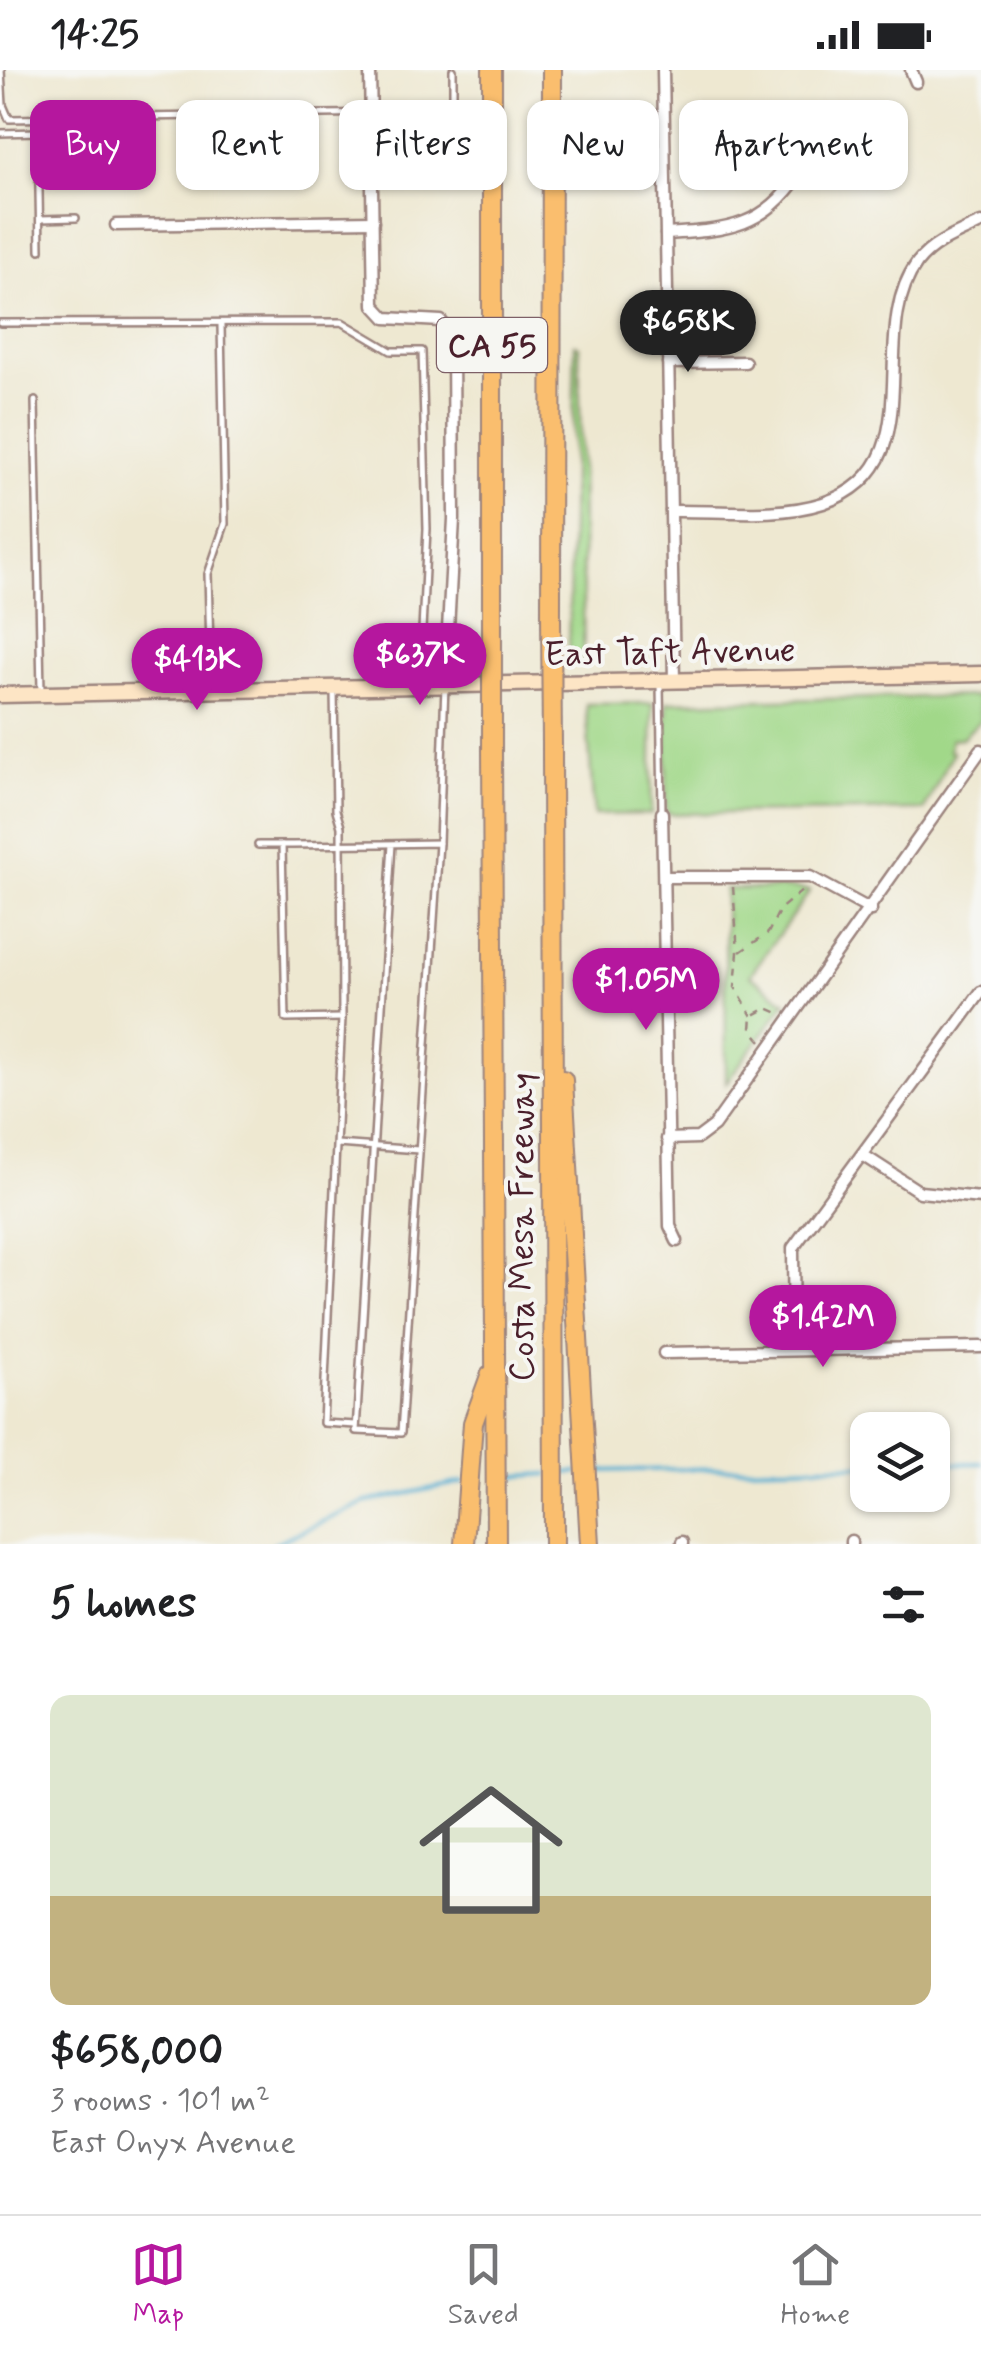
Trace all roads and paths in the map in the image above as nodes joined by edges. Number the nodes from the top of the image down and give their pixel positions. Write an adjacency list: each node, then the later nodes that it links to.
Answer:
1 (1, 70): 11 (lane)
2 (370, 70): 9 (street)
3 (453, 70): 10 (lane)
4 (492, 70): 66 (highway, Costa Mesa Freeway / CA 55, bridge)
5 (552, 70): 48 (highway, Costa Mesa Freeway / CA 55, bridge)
6 (663, 70): 20 (street)
7 (911, 70): 8 (street)
8 (916, 82)
9 (371, 100)
10 (453, 100)
11 (339, 113)
12 (0, 133): 15 (lane)
13 (372, 190): 17 (street)
14 (786, 190): 20 (street)
15 (40, 218): 16 (lane); 21 (lane)
16 (76, 218)
17 (373, 221): 19 (street); 31 (street)
18 (981, 223): 27 (street)
19 (116, 225)
20 (666, 234): 25 (street)
21 (40, 250)
22 (0, 323): 23 (lane)
23 (221, 325): 28 (lane); 33 (lane)
24 (745, 362): 25 (street)
25 (668, 363): 27 (street)
26 (35, 401): 34 (lane)
27 (671, 511): 30 (street)
28 (422, 630)
29 (981, 674): 30 (main road, East Taft Avenue)
30 (667, 681): 31 (main road, East Taft Avenue); 37 (lane)
31 (445, 685): 32 (main road, East Taft Avenue); 38 (lane)
32 (334, 688): 33 (main road, East Taft Avenue); 39 (lane)
33 (211, 690): 34 (main road, East Taft Avenue)
34 (41, 694): 35 (main road, East Taft Avenue)
35 (0, 695)
36 (981, 750): 46 (street)
37 (662, 814): 45 (street)
38 (439, 843): 40 (lane); 59 (lane)
39 (339, 844): 40 (lane); 41 (lane); 53 (lane)
40 (392, 844): 58 (lane)
41 (282, 845): 42 (lane); 53 (lane)
42 (258, 846)
43 (733, 876): 44 (street); 45 (street); 47 (path)
44 (810, 877): 46 (street); 47 (path)
45 (664, 878): 56 (street)
46 (871, 910): 54 (street)
47 (738, 952): 50 (path)
48 (554, 972): 70 (highway, Costa Mesa Freeway / CA 55); 71 (highway)
49 (747, 995): 50 (path)
50 (739, 998): 52 (path)
51 (979, 998): 60 (street)
52 (752, 1016): 54 (path); 55 (path)
53 (342, 1018): 57 (lane)
54 (790, 1021): 55 (street)
55 (770, 1048): 56 (street)
56 (667, 1139): 62 (street)
57 (337, 1144): 58 (lane); 67 (lane)
58 (374, 1147): 59 (lane); 67 (lane)
59 (419, 1150): 67 (lane)
60 (863, 1155): 61 (street); 64 (street)
61 (981, 1198)
62 (677, 1241)
63 (981, 1346): 64 (street)
64 (794, 1350): 65 (street)
65 (664, 1353)
66 (494, 1366): 68 (highway); 69 (highway, Costa Mesa Freeway / CA 55)
67 (356, 1425)
68 (464, 1544)
69 (496, 1544)
70 (554, 1544)
71 (590, 1544)

